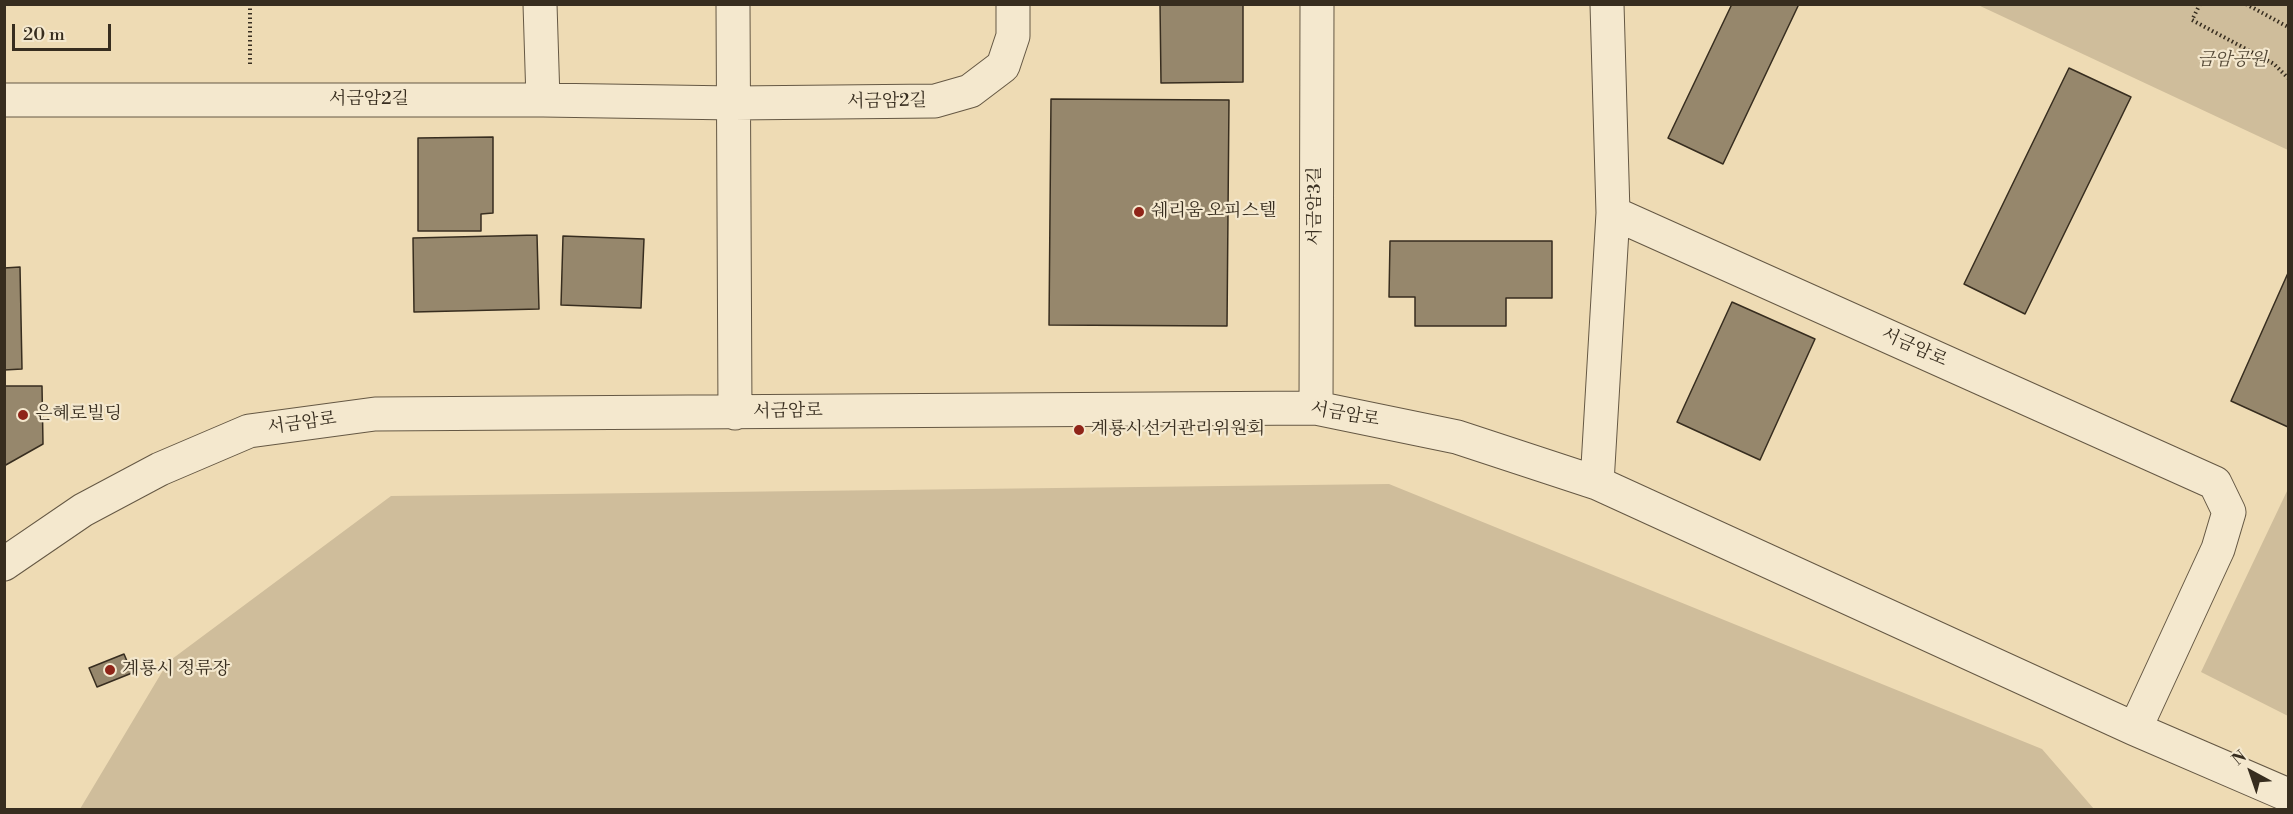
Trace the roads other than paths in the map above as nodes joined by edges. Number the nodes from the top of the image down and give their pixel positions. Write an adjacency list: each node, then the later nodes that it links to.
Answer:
1 (540, 4): 7 (street)
2 (733, 4): 8 (street)
3 (1013, 4): 8 (street, 서금암2길)
4 (1317, 4): 10 (street, 서금암3길)
5 (1607, 4): 9 (street)
6 (4, 100): 7 (street, 서금암2길)
7 (543, 100): 8 (street, 서금암2길)
8 (734, 103): 11 (street)
9 (1613, 213): 12 (street); 14 (street, 서금암로)
10 (1316, 408): 11 (street, 서금암로); 12 (street, 서금암로)
11 (735, 413): 13 (street, 서금암로)
12 (1597, 483): 14 (street, 서금암로)
13 (4, 564)
14 (2135, 729): 15 (street, 서금암로)
15 (2289, 795)

